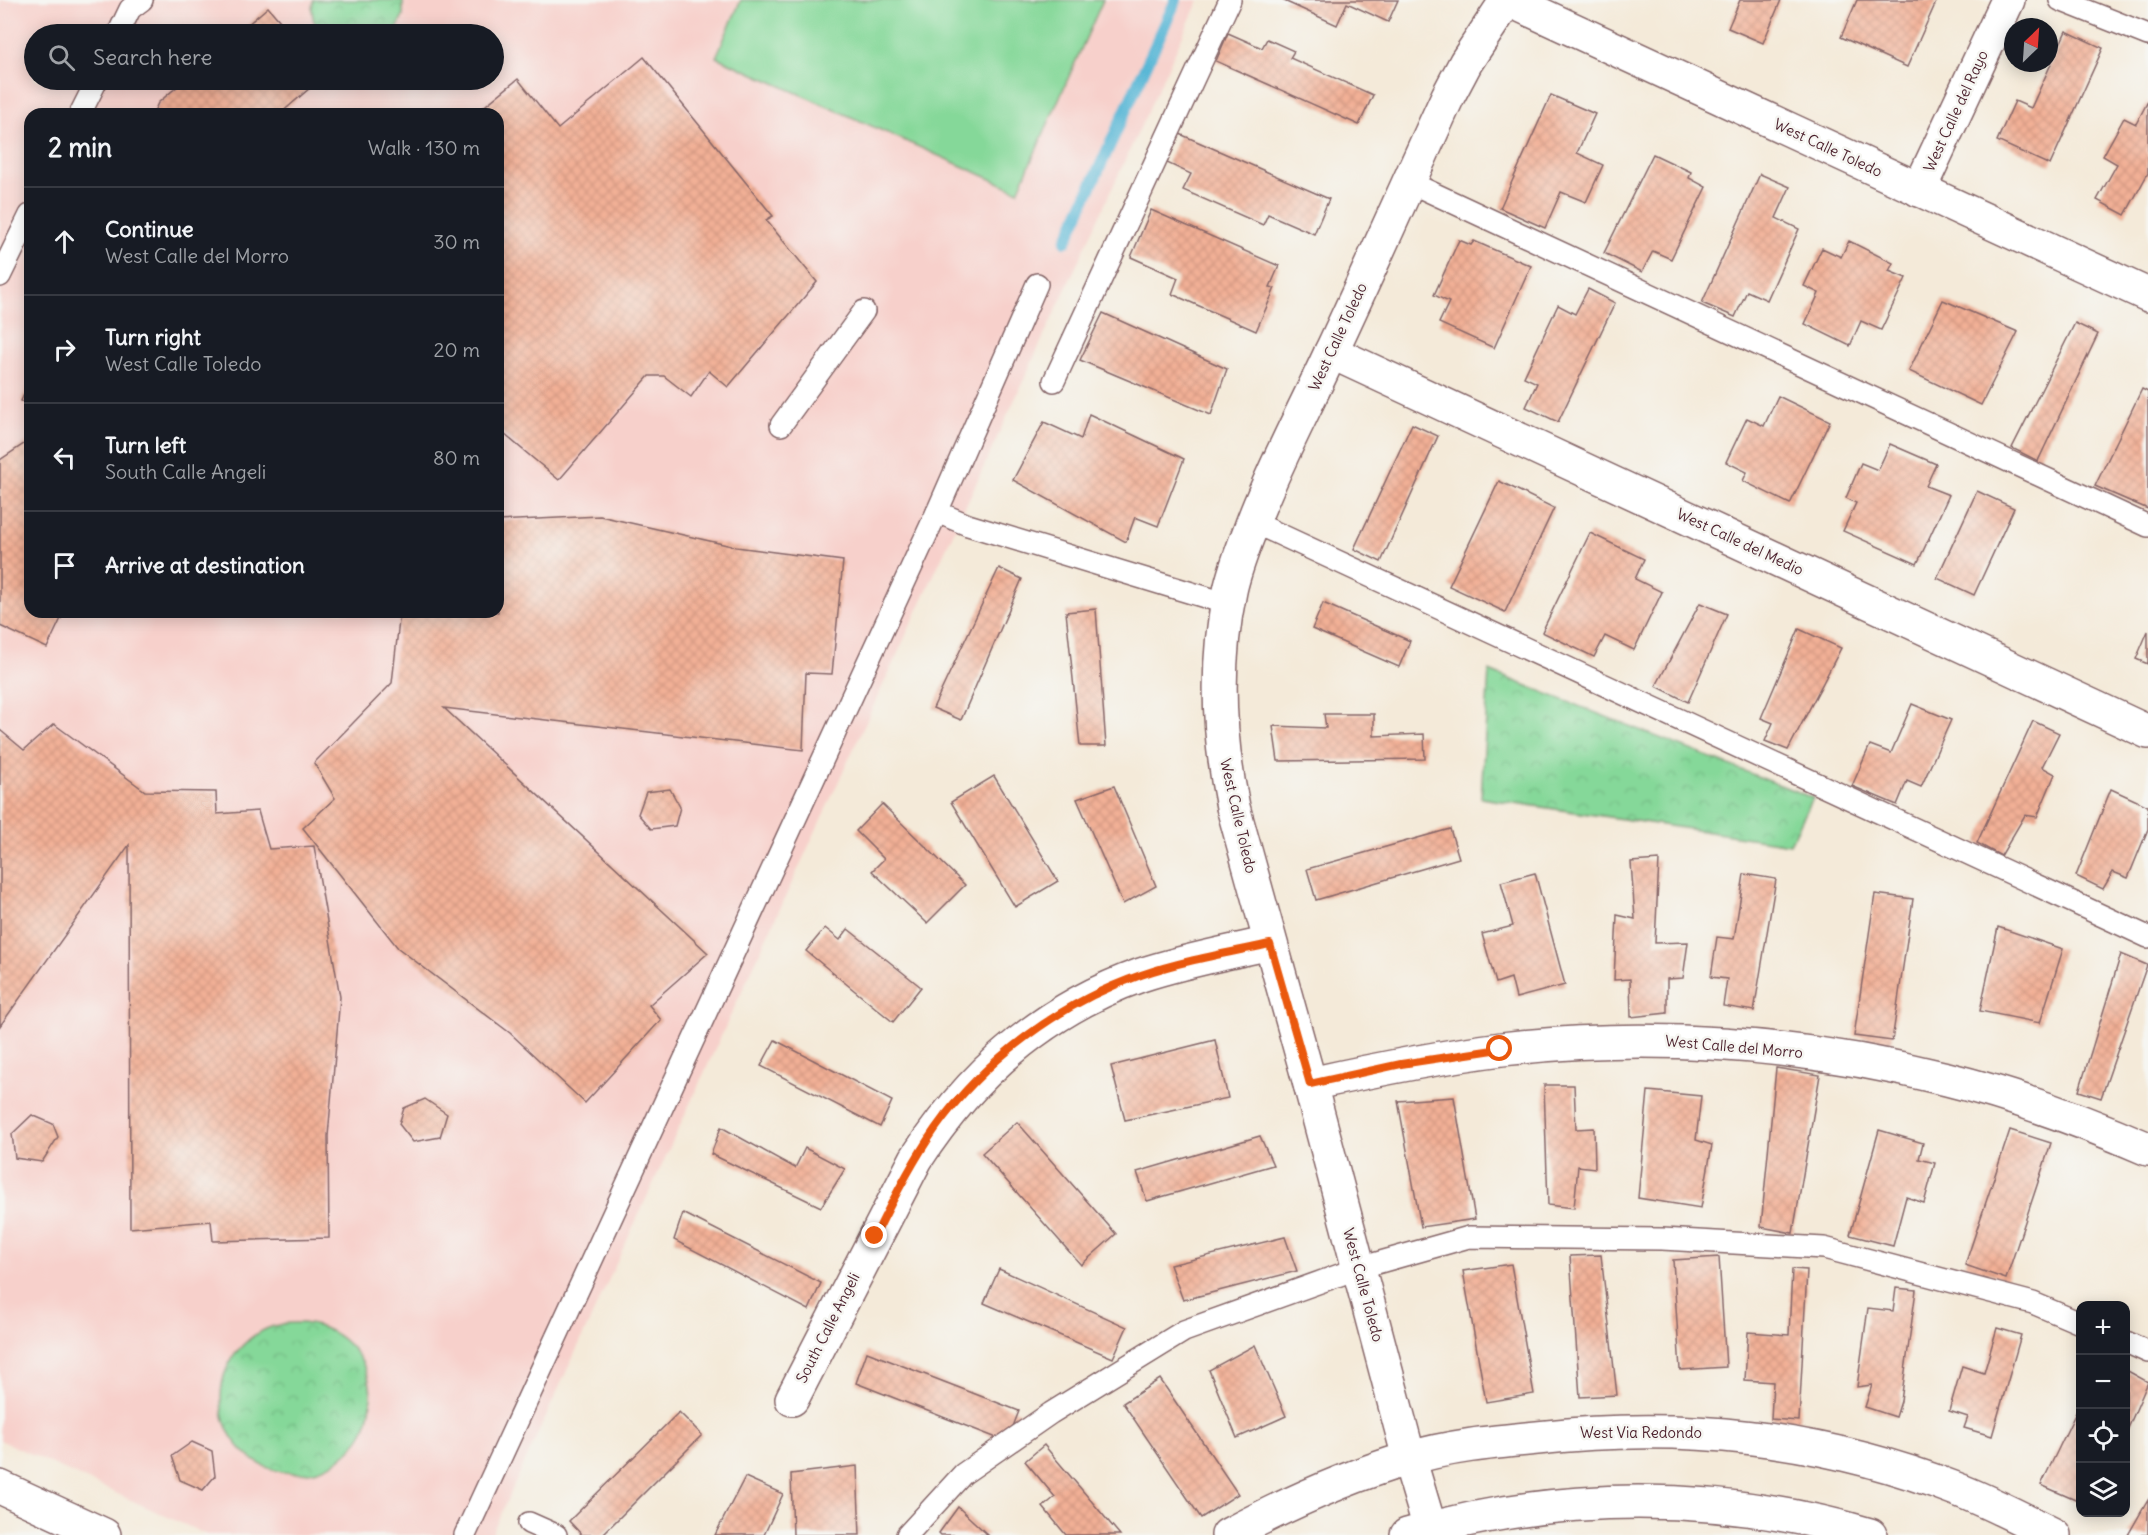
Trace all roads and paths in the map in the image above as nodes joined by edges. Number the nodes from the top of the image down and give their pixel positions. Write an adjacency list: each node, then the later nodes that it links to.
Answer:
1 (142, 0): 6 (lane)
2 (1230, 0): 18 (lane)
3 (1508, 0): 10 (street, West Calle Toledo); 11 (street, West Calle Toledo)
4 (2008, 0): 11 (street, West Calle del Rayo)
5 (2060, 0): 7 (lane)
6 (123, 24)
7 (2148, 35)
8 (92, 90): 9 (lane)
9 (83, 108)
10 (1409, 182): 17 (street, West Calle Toledo); 22 (lane)
11 (1919, 190): 15 (street, West Calle Toledo)
12 (24, 227): 13 (lane)
13 (0, 276)
14 (1037, 284): 20 (lane)
15 (2148, 295)
16 (864, 311): 19 (lane)
17 (1331, 352): 21 (street, West Calle Toledo); 24 (street, West Calle del Medio)
18 (1054, 381)
19 (781, 425)
20 (937, 513): 23 (lane); 39 (lane)
21 (1253, 522): 23 (street, West Calle Toledo); 25 (lane)
22 (2148, 526)
23 (1228, 604): 26 (street, West Calle Toledo)
24 (2148, 732)
25 (2148, 937)
26 (1270, 944): 27 (street, West Calle Toledo); 33 (street, South Calle Angeli)
27 (1310, 1084): 28 (street, West Calle del Morro); 29 (street, West Calle Toledo)
28 (2148, 1149)
29 (1359, 1268): 30 (lane); 34 (street, West Calle Toledo); 41 (lane)
30 (2076, 1321)
31 (2130, 1344): 32 (lane)
32 (2148, 1352)
33 (792, 1399)
34 (1409, 1458): 37 (street, West Calle Toledo); 42 (street, West Via Redondo); 44 (street, West Via Redondo)
35 (0, 1487): 38 (street)
36 (529, 1523): 40 (lane)
37 (1423, 1533): 43 (street)
38 (104, 1535)
39 (465, 1535)
40 (556, 1535)
41 (907, 1535)
42 (1228, 1535)
43 (1870, 1535)
44 (2054, 1535)

